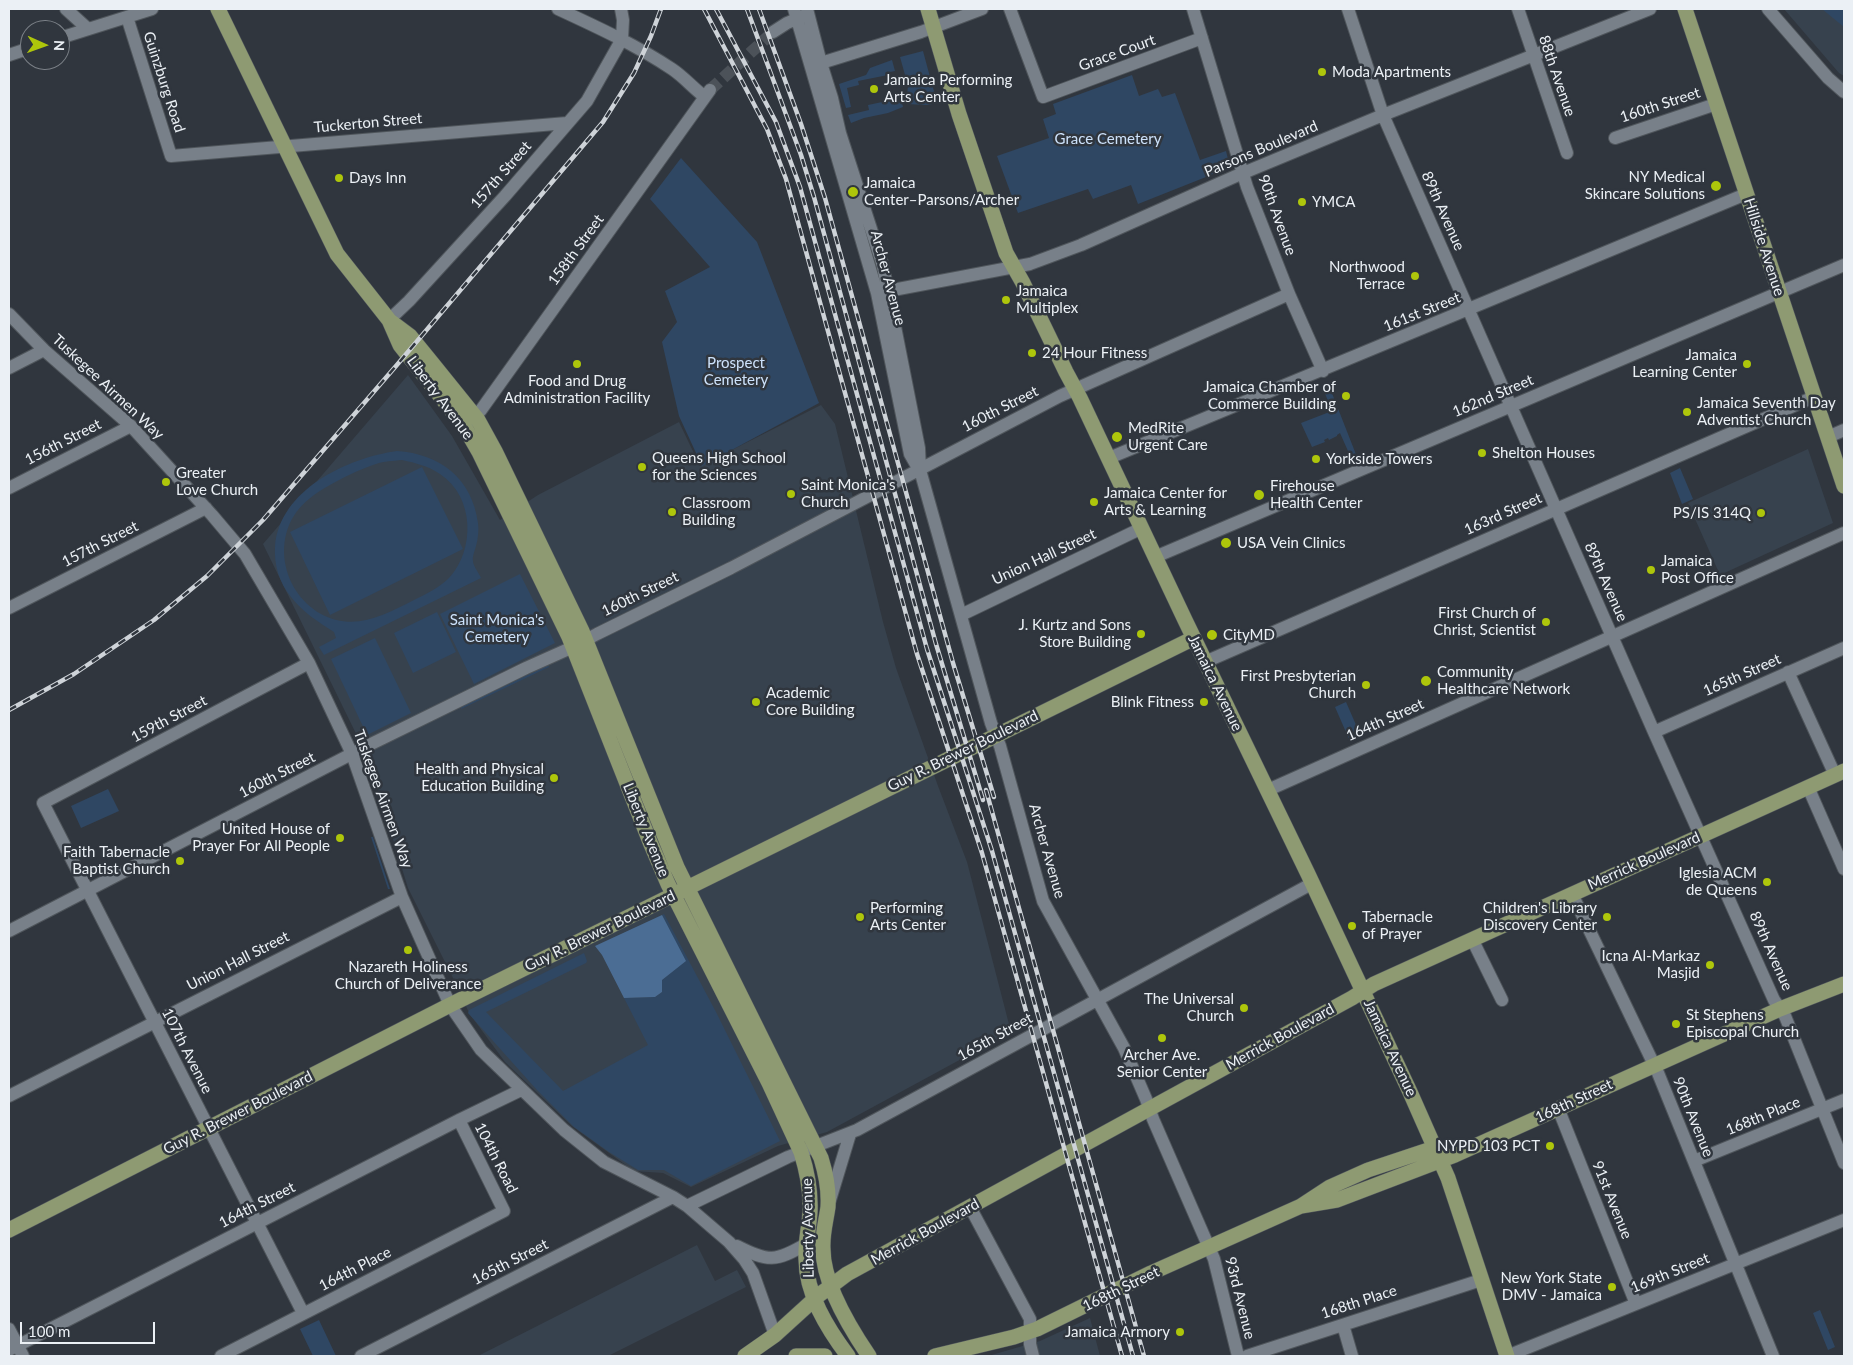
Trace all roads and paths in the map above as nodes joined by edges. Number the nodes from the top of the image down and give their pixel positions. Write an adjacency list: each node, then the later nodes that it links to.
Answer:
1 (66, 9): 18 (street)
2 (152, 9): 16 (street)
3 (218, 9): 30 (main road, Liberty Avenue)
4 (558, 9): 22 (street)
5 (621, 9): 22 (street)
6 (928, 9): 17 (main road, Jamaica Avenue)
7 (982, 9): 17 (street)
8 (1010, 9): 21 (street, Grace Court)
9 (1193, 9): 21 (street, 90th Avenue)
10 (1348, 9): 27 (street, 89th Avenue)
11 (1518, 9): 23 (street, 88th Avenue)
12 (1650, 9): 23 (street, Parsons Boulevard)
13 (1685, 9): 26 (main road, Hillside Avenue)
14 (1768, 9): 25 (street)
15 (802, 13): 19 (street); 24 (street, Archer Avenue); 37 (street, Archer Avenue)
16 (127, 17): 18 (street); 32 (street, Guinzburg Road)
17 (934, 27): 24 (street); 36 (main road, Jamaica Avenue)
18 (88, 29): 20 (street)
19 (773, 32)
20 (70, 35)
21 (1202, 38): 33 (street, 90th Avenue)
22 (622, 39): 28 (street, 157th Street); 49 (street, 158th Street)
23 (1533, 56): 27 (street, Parsons Boulevard); 31 (street, 88th Avenue)
24 (821, 63): 37 (street, Archer Avenue)
25 (1844, 92)
26 (1716, 104): 29 (street, 160th Street); 34 (main road, Hillside Avenue)
27 (1383, 115): 33 (street, Parsons Boulevard); 40 (street, 89th Avenue)
28 (567, 123): 30 (street, Tuckerton Street); 42 (street, 157th Street)
29 (1615, 138)
30 (284, 146): 32 (street, Tuckerton Street); 42 (main road, Liberty Avenue)
31 (1567, 153)
32 (171, 156)
33 (1244, 173): 36 (street, Parsons Boulevard); 39 (street, 90th Avenue)
34 (1746, 194): 38 (main road, Hillside Avenue); 40 (street, 161st Street)
35 (1844, 265): 38 (street, 162nd Street)
36 (1014, 268): 37 (street, Parsons Boulevard); 46 (main road, Jamaica Avenue)
37 (883, 292): 54 (street, Archer Avenue)
38 (1780, 293): 47 (main road, Hillside Avenue); 48 (street, 162nd Street)
39 (1289, 294): 45 (street, 90th Avenue); 46 (street, 160th Street)
40 (1468, 310): 45 (street, 161st Street); 48 (street, 89th Avenue)
41 (9, 314): 43 (street, Tuskegee Airmen Way)
42 (389, 320): 49 (main road, Liberty Avenue)
43 (44, 350): 44 (street); 50 (street, Tuskegee Airmen Way)
44 (9, 368)
45 (1323, 371): 53 (street, 161st Street)
46 (1075, 389): 53 (main road, Jamaica Avenue); 54 (street, 160th Street)
47 (1814, 397): 52 (main road, Hillside Avenue); 58 (street, 163rd Street)
48 (1511, 406): 58 (street, 89th Avenue); 61 (street, 162nd Street)
49 (469, 421): 66 (main road, Liberty Avenue)
50 (131, 426): 56 (street, 156th Street); 57 (street, Tuskegee Airmen Way)
51 (1844, 430): 52 (street)
52 (1828, 437): 55 (main road, Hillside Avenue)
53 (1109, 458): 59 (main road, Jamaica Avenue)
54 (920, 470): 63 (street, Archer Avenue); 66 (street, 160th Street)
55 (1844, 486)
56 (9, 488)
57 (206, 508): 62 (street, 157th Street); 69 (street, Tuskegee Airmen Way)
58 (1557, 508): 64 (street, 89th Avenue); 68 (street, 163rd Street)
59 (1142, 528): 61 (main road, Jamaica Avenue); 63 (street, Union Hall Street)
60 (1844, 533): 64 (street, 164th Street)
61 (1155, 557): 65 (main road, Jamaica Avenue)
62 (9, 608)
63 (961, 615): 72 (street, Archer Avenue)
64 (1613, 637): 71 (street, 89th Avenue); 76 (street, 164th Street)
65 (1194, 638): 68 (main road, Jamaica Avenue); 72 (main road, Guy R. Brewer Boulevard)
66 (579, 644): 73 (street, 160th Street); 82 (main road, Liberty Avenue)
67 (1844, 648): 70 (street, 165th Street)
68 (1205, 662): 76 (main road, Jamaica Avenue)
69 (309, 663): 73 (street, Tuskegee Airmen Way); 77 (street, 159th Street)
70 (1788, 672): 71 (street, 165th Street); 74 (street)
71 (1654, 732): 78 (street, 89th Avenue)
72 (996, 735): 82 (main road, Guy R. Brewer Boulevard); 89 (street, Archer Avenue)
73 (352, 754): 81 (street, 160th Street); 84 (street, Tuskegee Airmen Way)
74 (1840, 773): 75 (main road, Merrick Boulevard)
75 (1808, 787): 78 (main road, Merrick Boulevard); 79 (street)
76 (1268, 790): 80 (main road, Jamaica Avenue)
77 (43, 803): 81 (street, 107th Avenue)
78 (1701, 836): 83 (main road, Merrick Boulevard); 92 (street, 89th Avenue)
79 (1844, 869)
80 (1313, 883): 88 (main road, Jamaica Avenue); 89 (street, 165th Street)
81 (87, 891): 85 (street, 160th Street); 93 (street, 107th Avenue)
82 (680, 891): 91 (main road, Guy R. Brewer Boulevard); 104 (main road, Liberty Avenue); 105 (main road, Liberty Avenue)
83 (1572, 894): 86 (main road, Merrick Boulevard); 94 (street, 90th Avenue)
84 (402, 897): 91 (street, Tuskegee Airmen Way); 93 (street, Union Hall Street)
85 (9, 931)
86 (1472, 939): 88 (main road, Merrick Boulevard); 90 (street)
87 (1844, 984): 92 (main road, 168th Street)
88 (1363, 991): 99 (main road, Merrick Boulevard); 106 (main road, Jamaica Avenue)
89 (1096, 999): 99 (street, Archer Avenue); 103 (street, 165th Street)
90 (1502, 1000)
91 (450, 1004): 95 (street, Tuskegee Airmen Way); 102 (main road, Guy R. Brewer Boulevard)
92 (1780, 1009): 94 (main road, 168th Street); 100 (street, 89th Avenue)
93 (154, 1022): 96 (street, Union Hall Street); 102 (street, 107th Avenue)
94 (1653, 1065): 98 (main road, 168th Street); 107 (street, 90th Avenue)
95 (521, 1090): 101 (street, 164th Street); 109 (street, Tuskegee Airmen Way)
96 (9, 1096)
97 (1844, 1100): 100 (street, 168th Place)
98 (1558, 1108): 106 (main road, 168th Street); 125 (street, 91st Avenue)
99 (1150, 1109): 113 (main road, Merrick Boulevard); 120 (street, Archer Avenue)
100 (1822, 1109): 107 (street, 168th Place); 108 (street, 89th Avenue)
101 (458, 1120): 114 (street, 104th Road); 116 (street, 164th Street)
102 (209, 1128): 116 (street, 107th Avenue); 117 (main road, Guy R. Brewer Boulevard)
103 (850, 1134): 104 (street, 165th Street); 111 (street, Liberty Avenue)
104 (816, 1146): 105 (street, 165th Street); 111 (main road, Liberty Avenue)
105 (801, 1152): 110 (street, 165th Street); 119 (main road, Liberty Avenue)
106 (1437, 1154): 112 (main road, 168th Street); 112 (main road, 168th Street); 122 (main road, Jamaica Avenue)
107 (1694, 1161): 121 (street, 90th Avenue)
108 (1844, 1163)
109 (673, 1197): 110 (street, Tuskegee Airmen Way); 133 (street, 165th Street)
110 (687, 1206): 118 (street, Tuskegee Airmen Way)
111 (828, 1206): 123 (main road, Liberty Avenue)
112 (1301, 1206): 120 (main road, 168th Street)
113 (970, 1207): 123 (main road, Merrick Boulevard); 129 (street)
114 (504, 1211): 126 (street, 164th Place)
115 (1844, 1220): 121 (street, 169th Street)
116 (257, 1223): 126 (street, 107th Avenue); 131 (street, 164th Street)
117 (9, 1230)
118 (729, 1242): 119 (street, Tuskegee Airmen Way); 130 (street, Tuskegee Airmen Way)
119 (806, 1244): 124 (main road, Liberty Avenue)
120 (1209, 1248): 129 (main road, 168th Street); 141 (street, 93rd Avenue)
121 (1735, 1264): 125 (street, 169th Street); 145 (street, 90th Avenue)
122 (1481, 1280): 127 (street, 168th Place); 144 (main road, Jamaica Avenue)
123 (830, 1287): 124 (main road, Merrick Boulevard); 138 (main road, Liberty Avenue)
124 (814, 1300): 130 (main road, Merrick Boulevard); 137 (main road, Liberty Avenue)
125 (1636, 1304): 144 (street, 169th Street)
126 (303, 1313): 132 (street, 164th Place)
127 (1343, 1325): 142 (street, 168th Place); 143 (street)
128 (9, 1329): 131 (street)
129 (1030, 1331): 139 (main road, 168th Street); 140 (street)
130 (776, 1335): 134 (main road, Merrick Boulevard)
131 (16, 1351)
132 (220, 1356)
133 (361, 1356)
134 (745, 1356)
135 (796, 1356): 136 (main road)
136 (825, 1356)
137 (848, 1356)
138 (869, 1356)
139 (940, 1356)
140 (1033, 1356)
141 (1238, 1356)
142 (1248, 1356)
143 (1352, 1356)
144 (1507, 1356)
145 (1773, 1356)

